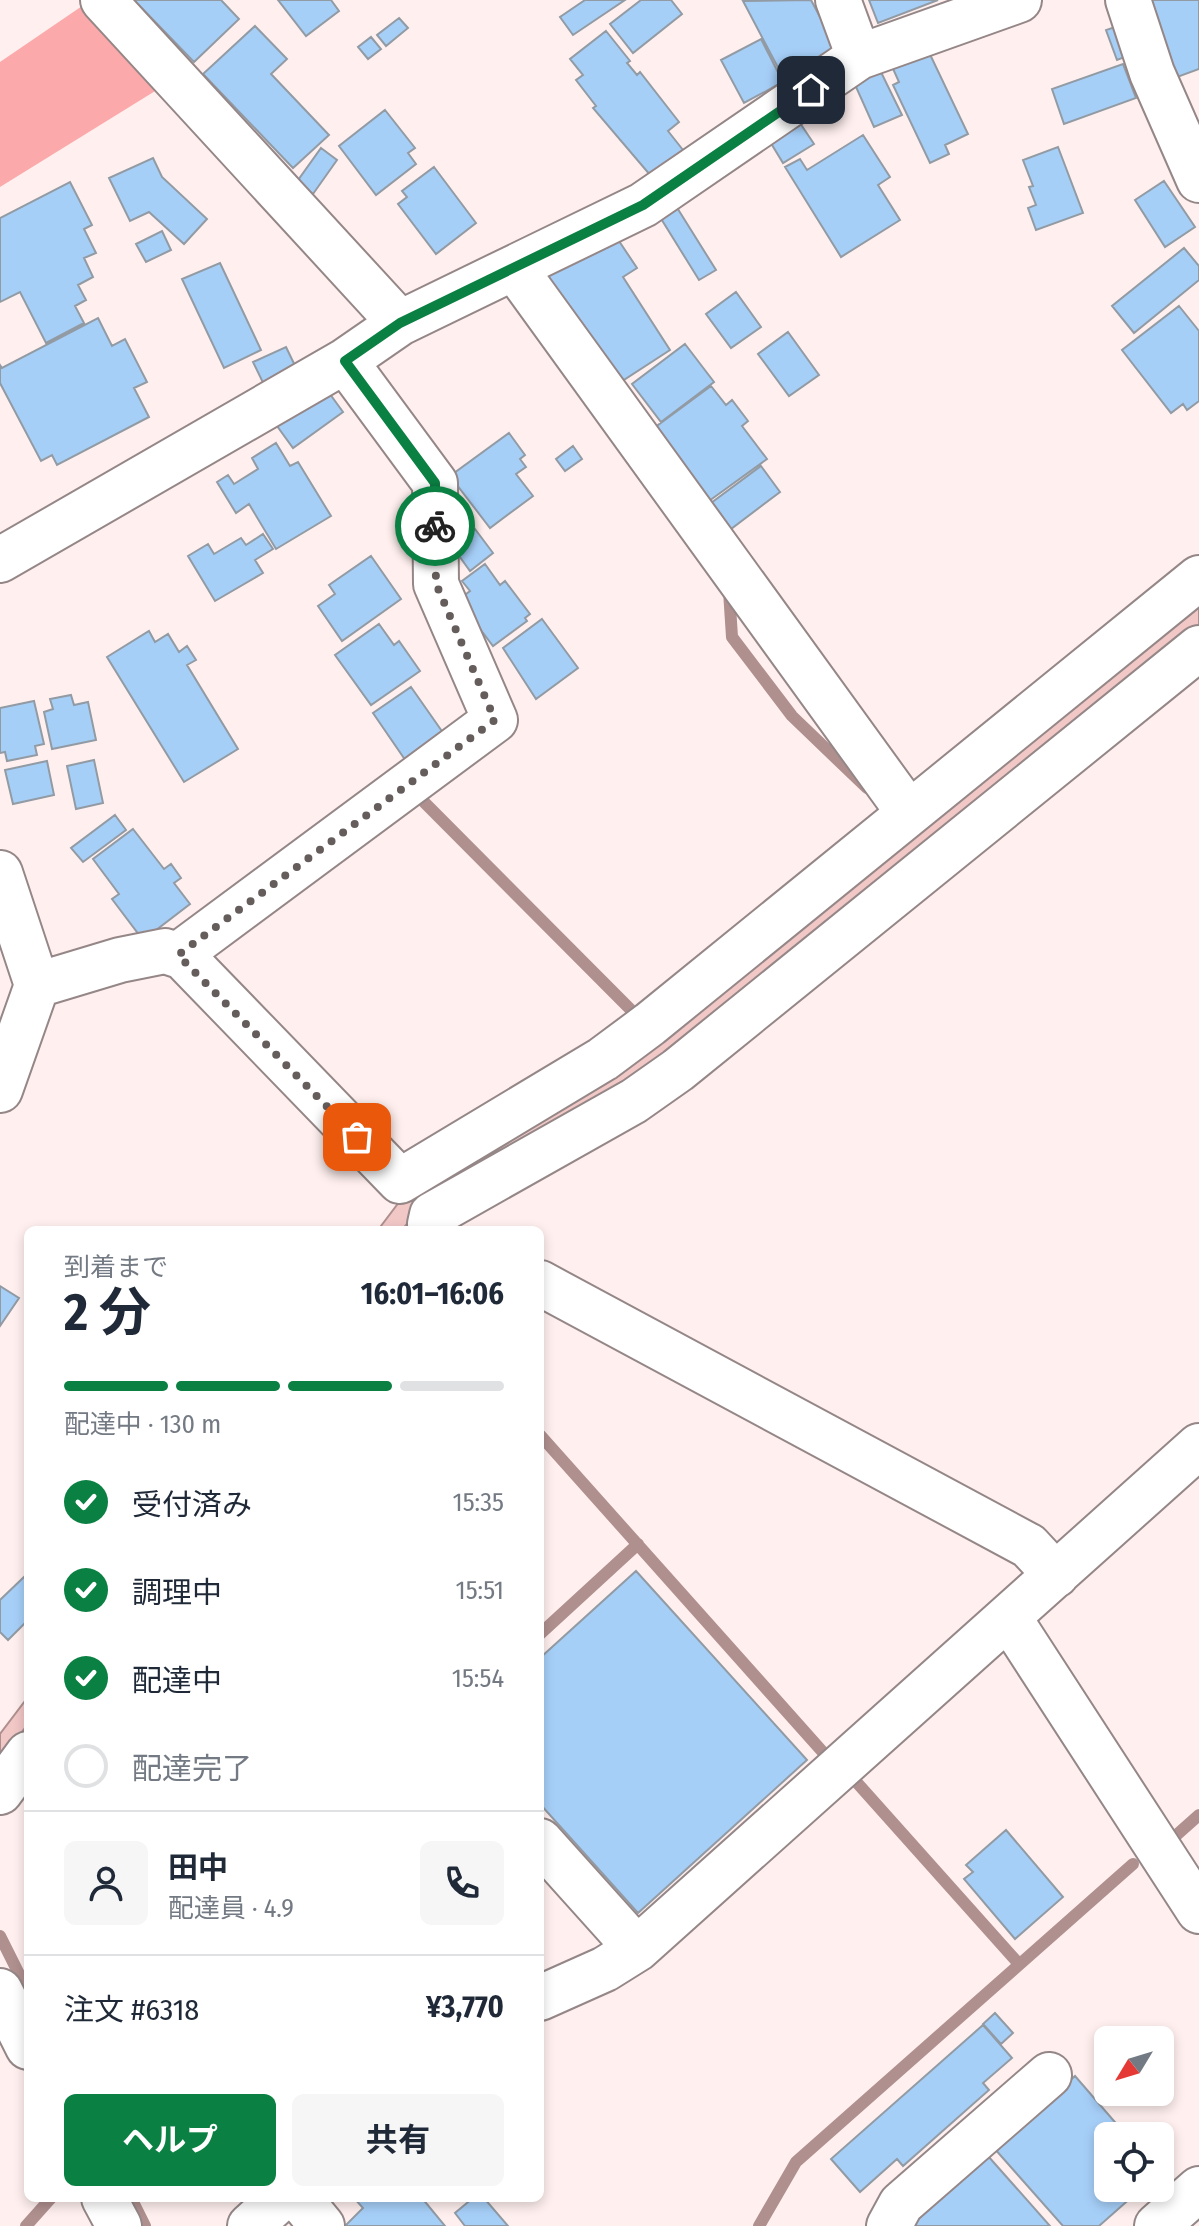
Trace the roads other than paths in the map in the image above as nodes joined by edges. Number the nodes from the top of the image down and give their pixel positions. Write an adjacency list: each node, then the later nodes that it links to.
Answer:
1 (103, 0): 8 (street)
2 (838, 0): 5 (street)
3 (1019, 0): 5 (street)
4 (1128, 0): 6 (street)
5 (859, 57): 7 (street)
6 (1199, 180)
7 (515, 269): 8 (street); 13 (street)
8 (400, 323): 9 (street)
9 (345, 361): 10 (street); 15 (street)
10 (0, 560)
11 (1199, 578): 13 (street)
12 (1199, 648): 18 (street)
13 (909, 813): 18 (street)
14 (0, 873): 16 (street)
15 (178, 955): 16 (street); 18 (street)
16 (37, 985): 17 (street)
17 (0, 1090)
18 (423, 1211)
19 (544, 1285): 21 (street)
20 (1199, 1446): 21 (street)
21 (1056, 1575): 22 (street)
22 (1009, 1618): 26 (street); 27 (street)
23 (24, 1759): 24 (street)
24 (0, 1792)
25 (544, 1845): 27 (street)
26 (1199, 1911)
27 (637, 1949): 29 (street)
28 (0, 1991): 30 (street)
29 (544, 1996)
30 (24, 2039)
31 (1049, 2075): 39 (street)
32 (1199, 2189): 40 (street)
33 (106, 2202): 36 (street)
34 (277, 2202): 37 (street)
35 (302, 2202): 38 (street)
36 (119, 2226)
37 (250, 2226)
38 (322, 2226)
39 (889, 2226)
40 (1157, 2226)

